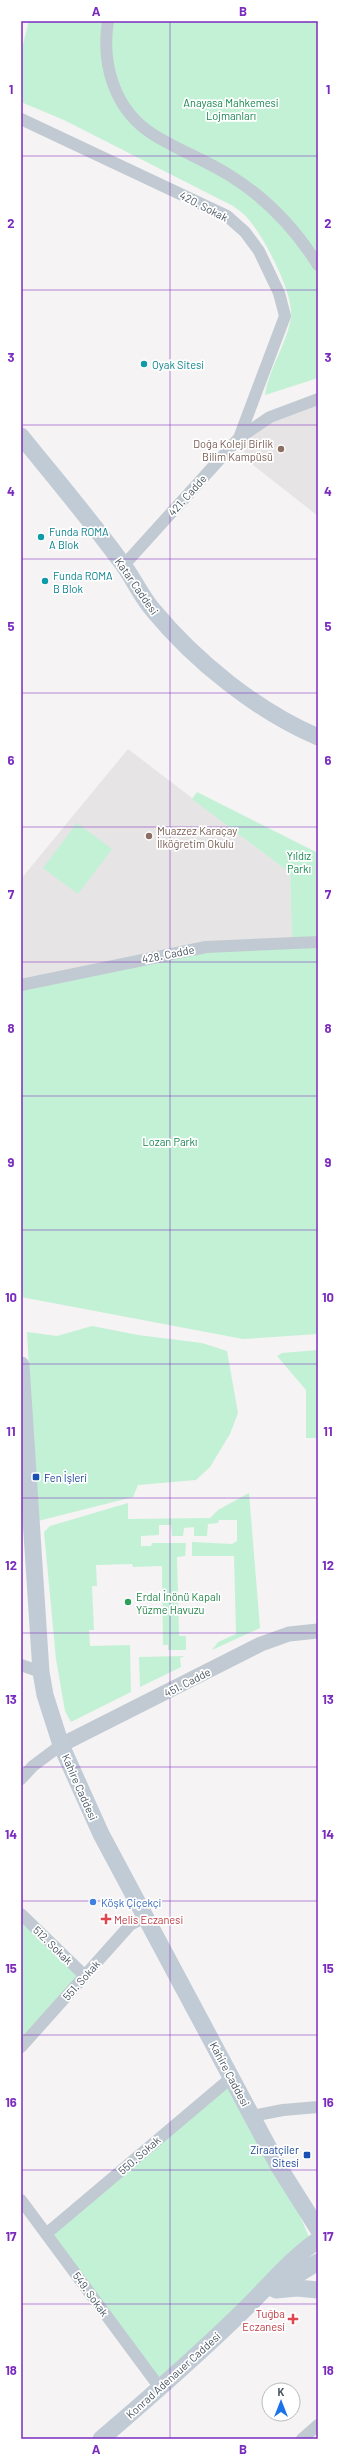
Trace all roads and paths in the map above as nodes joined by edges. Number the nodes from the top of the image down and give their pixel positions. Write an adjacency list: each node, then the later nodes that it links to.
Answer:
1 (108, 21): 3 (street)
2 (21, 119): 6 (street, 420. Sokak)
3 (318, 265)
4 (318, 400): 6 (street, 421. Cadde)
5 (21, 436): 7 (main road, Katar Caddesi)
6 (239, 438): 7 (street, 421. Cadde)
7 (124, 565): 8 (main road, Katar Caddesi)
8 (318, 737)
9 (318, 942): 10 (street, 428. Cadde)
10 (21, 985)
11 (21, 1365): 12 (main road, Kahire Caddesi)
12 (26, 1534): 15 (main road, Kahire Caddesi)
13 (318, 1631): 16 (street, 451. Cadde)
14 (21, 1665): 15 (street)
15 (41, 1672): 16 (main road, Kahire Caddesi)
16 (61, 1745): 17 (street); 19 (main road, Kahire Caddesi)
17 (21, 1779)
18 (21, 1914): 20 (street, 512. Sokak)
19 (145, 1917): 20 (street, 551. Sokak); 22 (main road, Kahire Caddesi)
20 (84, 1975): 21 (street, 551. Sokak)
21 (21, 2047)
22 (232, 2077): 24 (main road, Kahire Caddesi); 26 (street, 550. Sokak)
23 (318, 2107): 24 (street)
24 (252, 2116): 27 (main road, Kahire Caddesi)
25 (21, 2200): 26 (street, 549. Sokak)
26 (46, 2234): 32 (street, 549. Sokak)
27 (316, 2242): 31 (main road, Konrad Adenauer Caddesi)
28 (318, 2262): 29 (main road, Konrad Adenauer Caddesi)
29 (272, 2290): 30 (main road); 31 (main road, Konrad Adenauer Caddesi)
30 (318, 2290)
31 (244, 2310): 32 (main road, Konrad Adenauer Caddesi)
32 (160, 2388): 34 (main road, Konrad Adenauer Caddesi)
33 (318, 2425): 35 (street)
34 (101, 2439)
35 (302, 2439)

